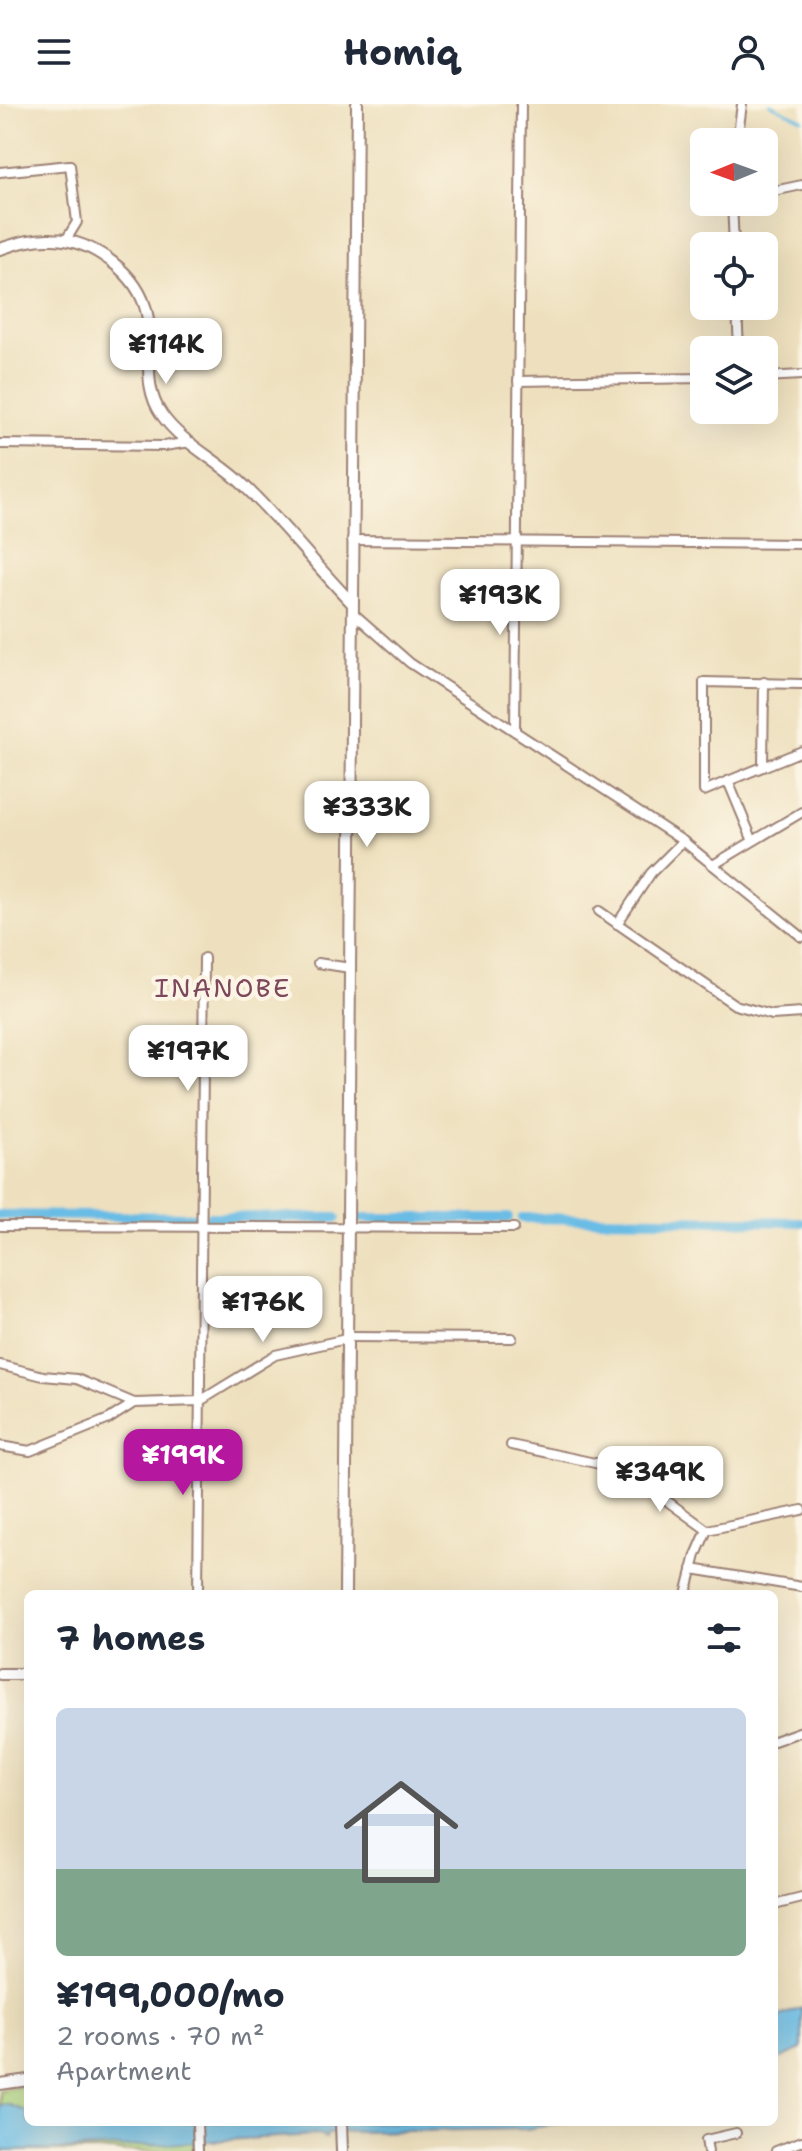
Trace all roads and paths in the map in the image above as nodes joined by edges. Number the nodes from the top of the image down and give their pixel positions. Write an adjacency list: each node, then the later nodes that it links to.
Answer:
1 (357, 104): 16 (street)
2 (521, 104): 13 (street)
3 (742, 104): 4 (street)
4 (739, 128)
5 (0, 172): 8 (street)
6 (802, 185): 7 (street)
7 (778, 190)
8 (66, 240): 9 (street); 14 (street)
9 (0, 249)
10 (802, 375): 11 (street)
11 (778, 376)
12 (690, 378): 13 (street)
13 (518, 381): 17 (street)
14 (191, 442): 15 (street); 19 (street)
15 (0, 444)
16 (352, 540): 17 (street); 19 (street)
17 (518, 542): 18 (street); 22 (street)
18 (802, 544)
19 (352, 607): 22 (street); 35 (street)
20 (764, 682): 21 (street); 24 (street); 25 (street)
21 (802, 684)
22 (515, 731): 28 (street)
23 (802, 751): 24 (street)
24 (763, 767): 25 (street)
25 (728, 781): 27 (street)
26 (802, 812): 27 (street)
27 (752, 839): 29 (street)
28 (683, 841): 29 (street); 31 (street)
29 (713, 865): 32 (street)
30 (599, 911): 31 (street)
31 (617, 924): 36 (street)
32 (802, 937)
33 (204, 958): 38 (street)
34 (318, 963): 35 (street)
35 (350, 968): 39 (street)
36 (802, 1013)
37 (0, 1226): 38 (street)
38 (203, 1228): 39 (street); 44 (street)
39 (347, 1228): 40 (street); 41 (street)
40 (514, 1228)
41 (346, 1338): 42 (street); 44 (street); 53 (street)
42 (512, 1338)
43 (0, 1365): 45 (street)
44 (200, 1401): 45 (street); 52 (street)
45 (134, 1403): 47 (street)
46 (511, 1445): 49 (street)
47 (0, 1446)
48 (802, 1510): 49 (street)
49 (707, 1530): 50 (street)
50 (692, 1569): 51 (street); 54 (street)
51 (802, 1587)
52 (198, 1590)
53 (345, 1590)
54 (687, 1590)
55 (0, 1674): 56 (street)
56 (24, 1674)
57 (802, 1731): 58 (street)
58 (778, 1740)
59 (802, 1898): 60 (street)
60 (778, 1904)
61 (24, 2081): 62 (street)
62 (0, 2084)
63 (197, 2126): 67 (street)
64 (341, 2126): 68 (street)
65 (736, 2133): 69 (street)
66 (802, 2141): 70 (street)
67 (198, 2151)
68 (342, 2151)
69 (708, 2151)
70 (776, 2151)

